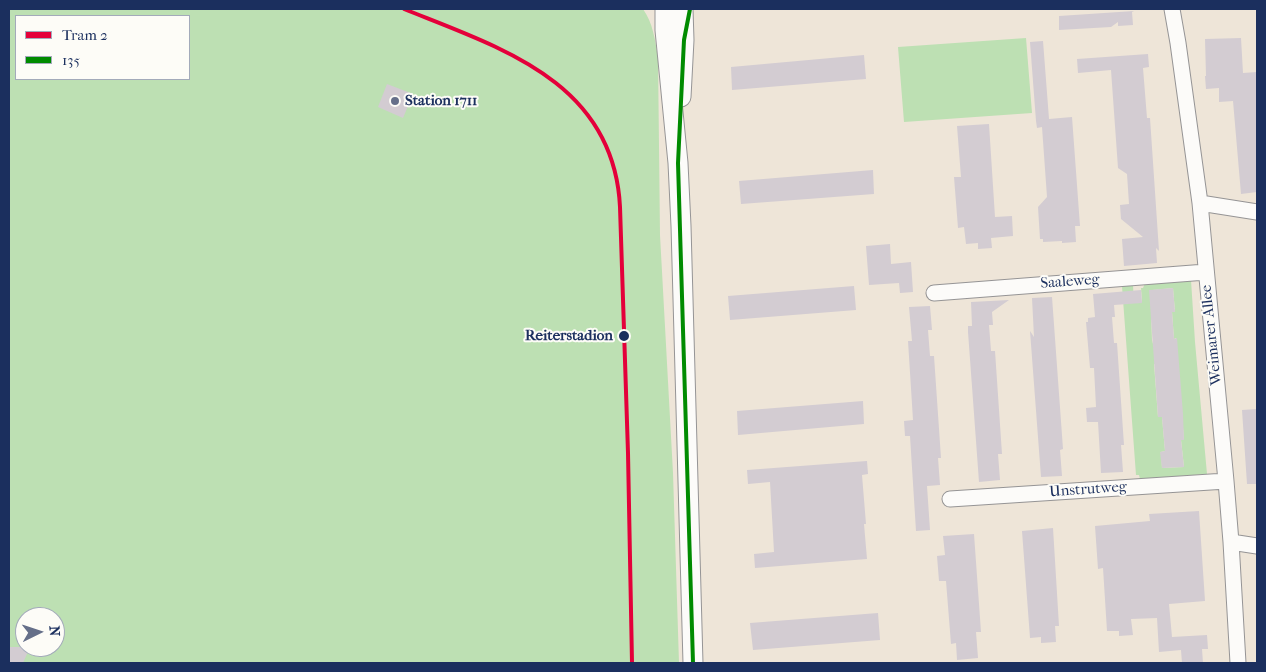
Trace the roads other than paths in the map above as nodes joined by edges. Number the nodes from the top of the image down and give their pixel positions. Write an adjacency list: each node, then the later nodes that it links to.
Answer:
1 (656, 9): 6 (street)
2 (664, 9): 6 (street)
3 (683, 9): 7 (street)
4 (690, 9): 7 (street)
5 (1172, 9): 9 (street, Weimarer Allee)
6 (665, 30): 8 (street)
7 (684, 40): 8 (street)
8 (678, 163): 17 (street)
9 (1200, 203): 10 (street); 11 (street, Weimarer Allee)
10 (1257, 212)
11 (1206, 272): 12 (street, Saaleweg); 13 (street, Weimarer Allee)
12 (934, 293)
13 (1226, 481): 14 (street, Unstrutweg); 15 (street, Weimarer Allee)
14 (950, 499)
15 (1231, 542): 16 (street); 18 (street, Weimarer Allee)
16 (1257, 546)
17 (693, 663)
18 (1238, 663)

